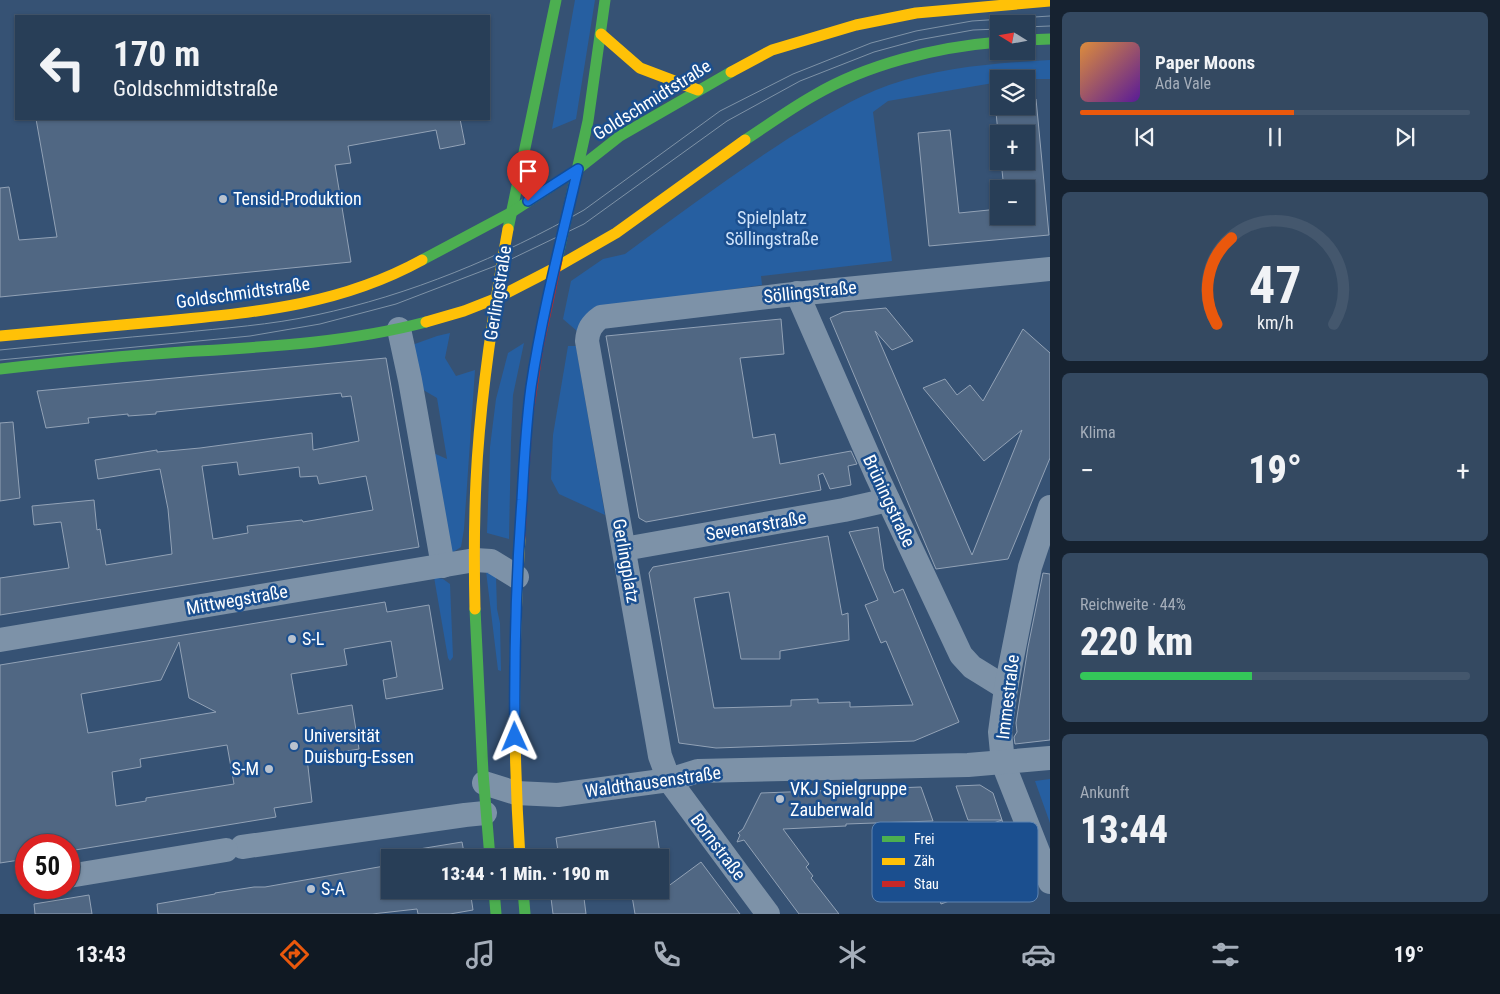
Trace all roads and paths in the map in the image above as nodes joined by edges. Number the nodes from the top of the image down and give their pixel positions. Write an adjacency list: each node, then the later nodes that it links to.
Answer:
1 (556, 0): 10 (main road, Gerlingstraße)
2 (605, 0): 4 (main road)
3 (1050, 1): 8 (main road, Goldschmidtstraße)
4 (601, 34): 8 (main road); 9 (main road)
5 (1050, 39): 6 (main road)
6 (1035, 40)
7 (990, 43): 11 (main road)
8 (698, 90): 9 (main road, Goldschmidtstraße)
9 (578, 169): 10 (main road, Goldschmidtstraße); 11 (main road)
10 (512, 212): 14 (main road, Gerlingstraße); 16 (main road, Goldschmidtstraße)
11 (555, 268): 14 (main road); 24 (main road)
12 (1050, 269): 13 (street, Söllingstraße)
13 (797, 294): 17 (street, Söllingstraße); 19 (street, Brüningstraße)
14 (497, 298): 15 (main road); 22 (main road, Gerlingstraße)
15 (399, 329): 18 (main road); 23 (street)
16 (0, 336)
17 (587, 341): 21 (street, Gerlingplatz)
18 (0, 369)
19 (888, 500): 21 (street, Sevenarstraße); 26 (street, Brüningstraße)
20 (1050, 507): 26 (street, Immestraße)
21 (624, 549): 29 (street, Gerlingplatz)
22 (475, 560): 23 (street, Mittwegstraße); 24 (street); 30 (main road, Gerlingstraße)
23 (443, 566): 25 (street, Mittwegstraße)
24 (516, 577): 31 (main road)
25 (0, 640)
26 (1006, 688): 28 (street, Immestraße)
27 (1050, 758): 28 (street, Waldthausenstraße)
28 (1003, 763): 29 (street, Waldthausenstraße); 33 (street, Immestraße)
29 (669, 780): 31 (street, Waldthausenstraße); 43 (street, Bornstraße)
30 (484, 783): 31 (street, Waldthausenstraße); 32 (main road, Gerlingstraße)
31 (516, 793): 35 (main road)
32 (485, 814): 34 (main road, Gerlingstraße); 37 (street)
33 (1026, 822)
34 (489, 849)
35 (519, 849)
36 (1038, 852): 38 (street, Immestraße)
37 (80, 874)
38 (1050, 882)
39 (495, 899): 41 (main road)
40 (524, 899): 42 (main road)
41 (496, 914)
42 (525, 914)
43 (768, 914)

